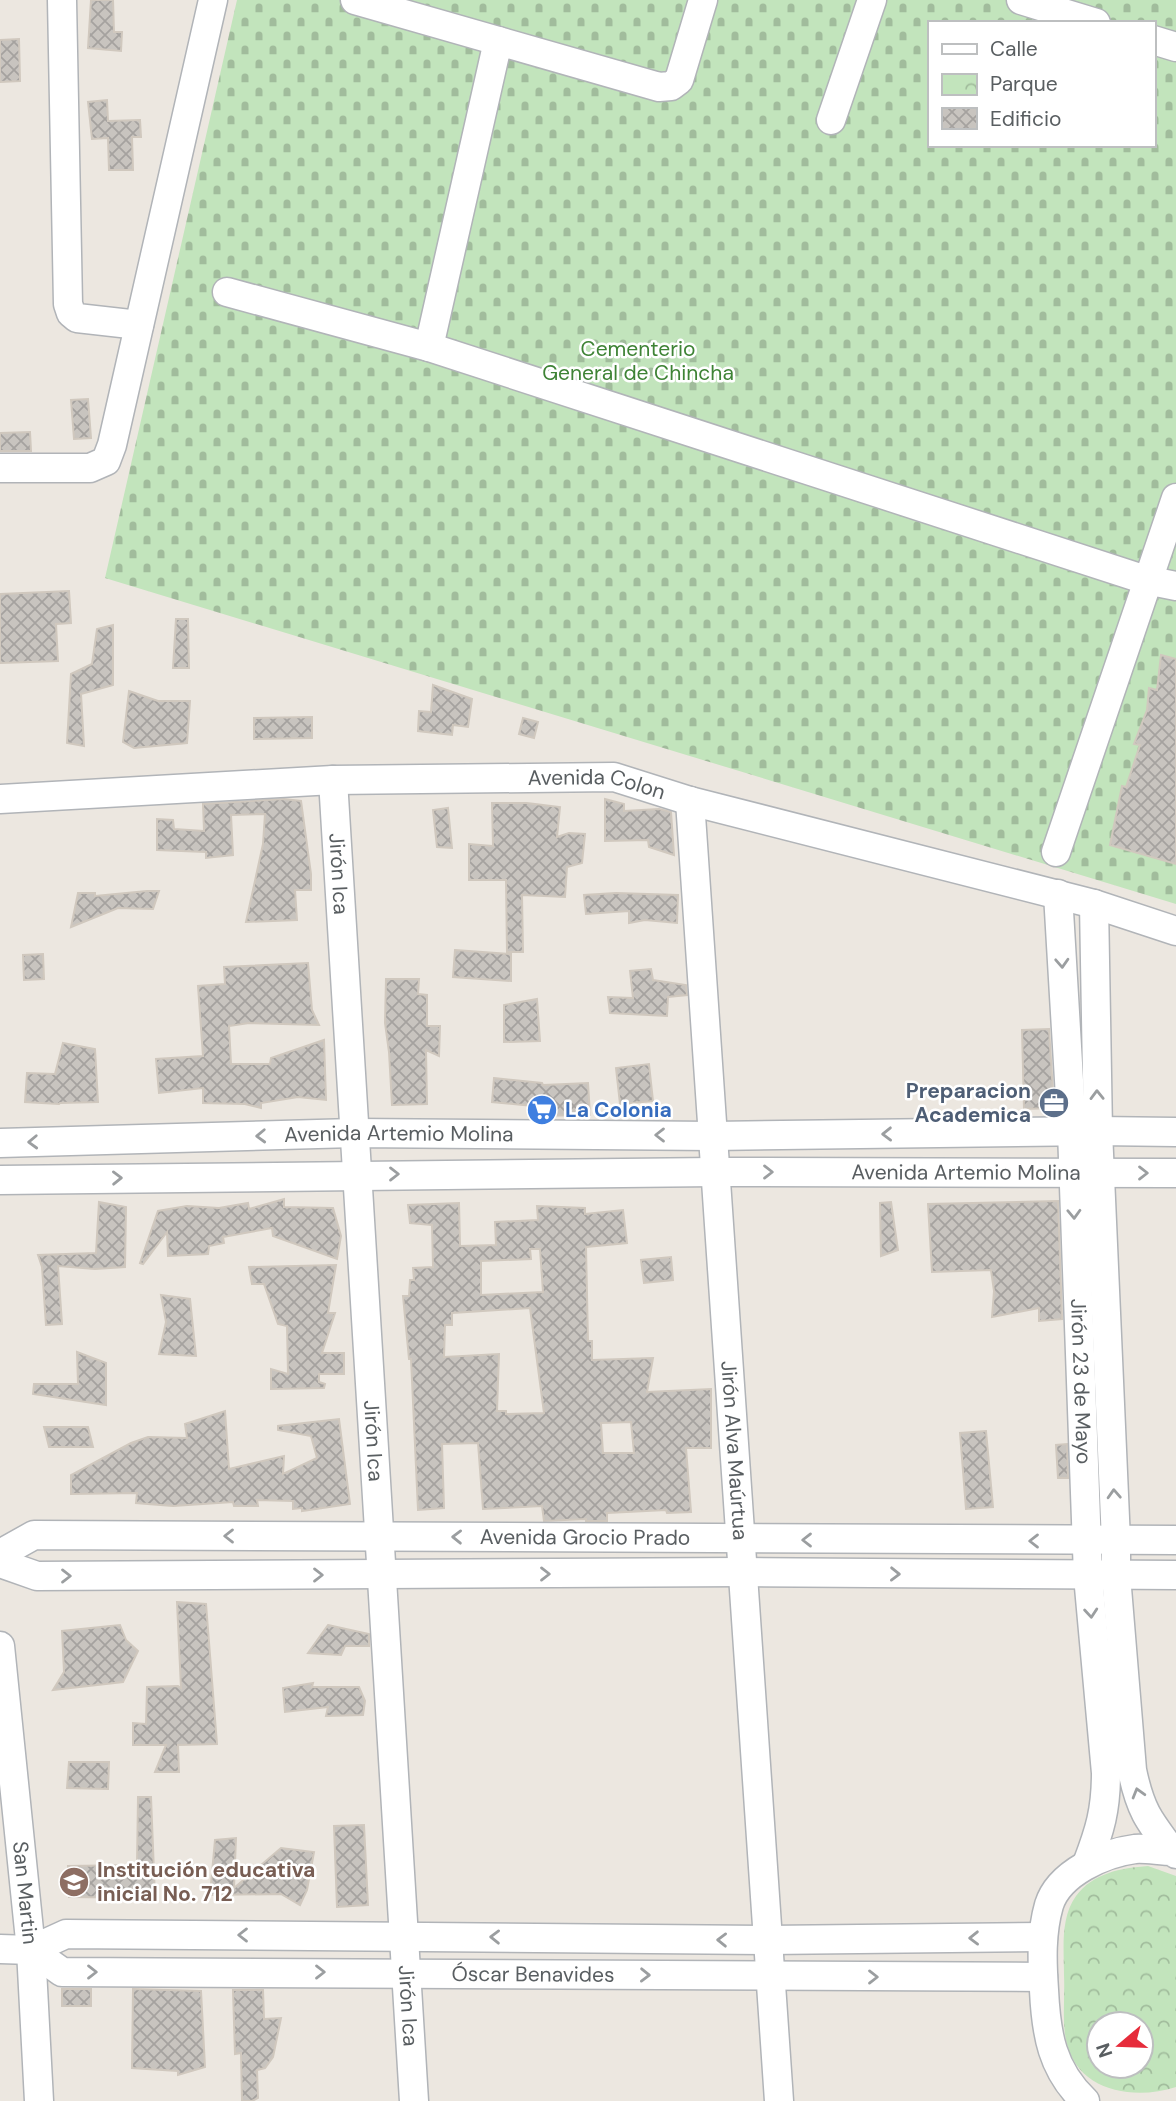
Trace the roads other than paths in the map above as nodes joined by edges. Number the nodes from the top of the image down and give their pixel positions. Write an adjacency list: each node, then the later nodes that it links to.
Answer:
1 (62, 0): 13 (street)
2 (213, 0): 13 (street)
3 (355, 0): 8 (street)
4 (703, 0): 8 (street)
5 (872, 0): 11 (street)
6 (1021, 0): 7 (street)
7 (1089, 21)
8 (498, 41): 14 (street)
9 (1155, 41): 10 (street)
10 (1176, 47)
11 (831, 120)
12 (227, 292): 14 (street)
13 (139, 325): 15 (street)
14 (429, 347): 17 (street)
15 (0, 468)
16 (1176, 498): 17 (street)
17 (1146, 580): 18 (street); 22 (street)
18 (1176, 586)
19 (333, 780): 20 (street, Avenida Colon); 21 (street, Avenida Colon); 28 (street, Jirón Ica)
20 (0, 799)
21 (690, 801): 23 (street, Avenida Colon); 29 (street, Jirón Alva Maúrtua)
22 (1056, 852)
23 (1058, 894): 24 (street, Avenida Colon); 26 (street, Jirón 23 de Mayo, one-way to 26)
24 (1094, 904): 25 (street, Avenida Colon); 26 (street, Jirón 23 de Mayo, one-way to 24)
25 (1176, 931)
26 (1085, 1131): 27 (street, Avenida Artemio Molina); 29 (street, Avenida Artemio Molina, one-way to 29); 33 (street, Jirón 23 de Mayo)
27 (1176, 1132)
28 (354, 1133): 29 (street, Avenida Artemio Molina, one-way to 28); 30 (street, Avenida Artemio Molina, one-way to 30); 34 (street, Jirón Ica)
29 (713, 1136): 31 (street, Jirón Alva Maúrtua)
30 (0, 1143)
31 (715, 1172): 33 (street, Avenida Artemio Molina, one-way to 33); 34 (street, Avenida Artemio Molina, one-way to 31); 37 (street, Jirón Alva Maúrtua)
32 (1176, 1173): 33 (street, Avenida Artemio Molina, one-way to 32)
33 (1086, 1174): 39 (street, Jirón 23 de Mayo, one-way to 39); 40 (street, Jirón 23 de Mayo, one-way to 33)
34 (355, 1175): 35 (street, Avenida Artemio Molina, one-way to 34); 36 (street, Jirón Ica)
35 (0, 1180)
36 (379, 1536): 37 (street, Avenida Grocio Prado, one-way to 36); 41 (street, Avenida Grocio Prado, one-way to 41); 44 (street, Jirón Ica)
37 (740, 1539): 39 (street, Avenida Grocio Prado, one-way to 37); 43 (street, Jirón Alva Maúrtua)
38 (1176, 1540): 40 (street, Avenida Grocio Prado)
39 (1088, 1541): 40 (street, Avenida Grocio Prado); 46 (street, Jirón 23 de Mayo)
40 (1116, 1541): 46 (street, Jirón 23 de Mayo)
41 (0, 1555)
42 (0, 1563): 44 (street, Avenida Grocio Prado, one-way to 44)
43 (743, 1572): 44 (street, Avenida Grocio Prado, one-way to 43); 46 (street, Avenida Grocio Prado, one-way to 46); 52 (street, Jirón Alva Maúrtua)
44 (382, 1575): 50 (street, Jirón Ica)
45 (1176, 1575): 46 (street, Avenida Grocio Prado)
46 (1102, 1576): 48 (street, Jirón 23 de Mayo, one-way to 46); 49 (street, Jirón 23 de Mayo, one-way to 49)
47 (0, 1646): 54 (street, San Martin)
48 (1174, 1852): 49 (street)
49 (1087, 1864): 51 (street)
50 (403, 1936): 52 (street, Óscar Benavides, one-way to 50); 54 (street, Óscar Benavides, one-way to 54); 55 (street, Jirón Ica)
51 (1043, 1937): 52 (street, Óscar Benavides, one-way to 52); 57 (street)
52 (768, 1940): 56 (street, Jirón Alva Maúrtua)
53 (0, 1950): 54 (street, Óscar Benavides)
54 (31, 1950): 55 (street, Óscar Benavides, one-way to 55); 58 (street, San Martin)
55 (406, 1972): 56 (street, Óscar Benavides, one-way to 56); 59 (street, Jirón Ica)
56 (770, 1976): 57 (street, Óscar Benavides, one-way to 57); 60 (street, Jirón Alva Maúrtua)
57 (1043, 1977): 61 (street)
58 (39, 2101)
59 (414, 2101)
60 (779, 2101)
61 (1085, 2101)

